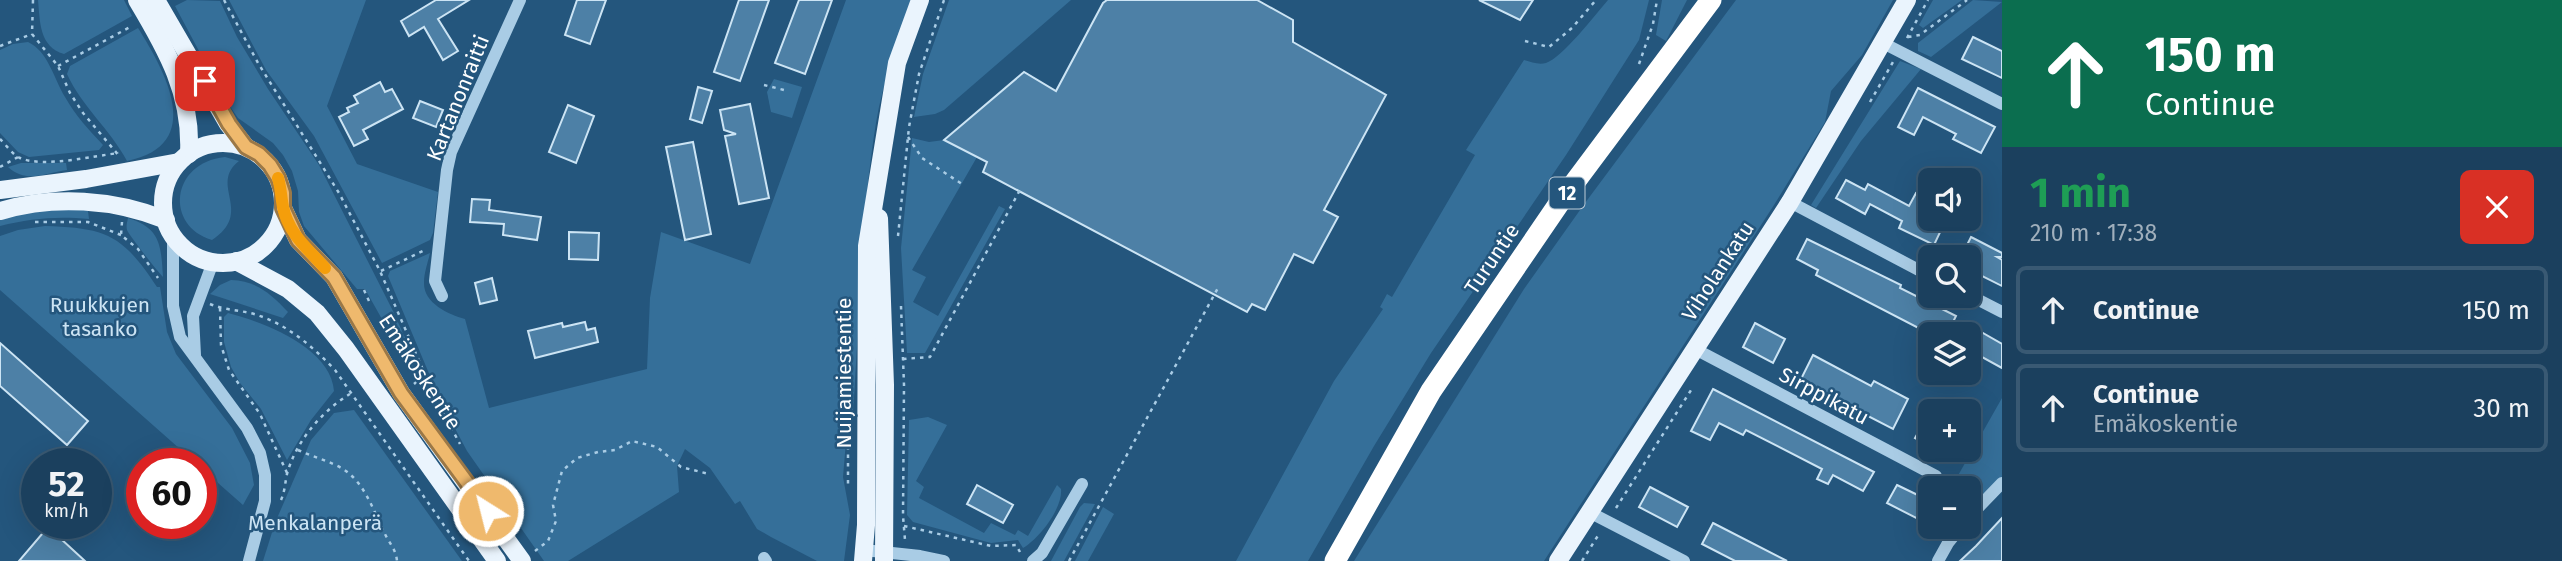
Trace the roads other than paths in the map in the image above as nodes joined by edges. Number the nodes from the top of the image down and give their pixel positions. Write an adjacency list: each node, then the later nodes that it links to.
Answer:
1 (137, 0): 10 (main road)
2 (156, 0): 9 (main road)
3 (520, 0): 20 (street, Kartanonraitti)
4 (920, 0): 12 (main road, Nuijamiestentie)
5 (1712, 0): 38 (highway, Turuntie / 12)
6 (1907, 0): 7 (main road, Viholankatu)
7 (1883, 43): 8 (street); 13 (main road, Viholankatu)
8 (2002, 104)
9 (246, 147): 10 (main road); 14 (main road)
10 (184, 158): 11 (main road); 16 (main road)
11 (2, 186): 15 (street)
12 (876, 187): 31 (main road, Nuijamiestentie); 32 (main road, Nuijamiestentie)
13 (1790, 202): 19 (street); 23 (main road, Viholankatu)
14 (283, 208): 17 (main road); 33 (main road, Emäkoskentie)
15 (5, 210): 16 (main road)
16 (169, 228): 18 (main road); 24 (street)
17 (236, 261): 18 (main road); 35 (main road, Emäkoskentie)
18 (213, 262): 24 (street)
19 (1918, 270)
20 (442, 296)
21 (1981, 301): 22 (street)
22 (2002, 312)
23 (1695, 349): 25 (street, Sirppikatu); 29 (main road, Viholankatu)
24 (195, 356): 34 (street)
25 (1936, 476)
26 (2002, 482): 28 (street)
27 (1082, 484): 37 (street)
28 (1981, 504)
29 (1589, 512): 39 (main road, Viholankatu); 40 (street)
30 (1951, 539): 41 (street)
31 (863, 555): 32 (street)
32 (884, 556): 36 (street)
33 (527, 557)
34 (249, 561)
35 (497, 561)
36 (944, 561)
37 (1032, 561)
38 (1335, 561)
39 (1558, 561)
40 (1684, 561)
41 (1938, 561)

